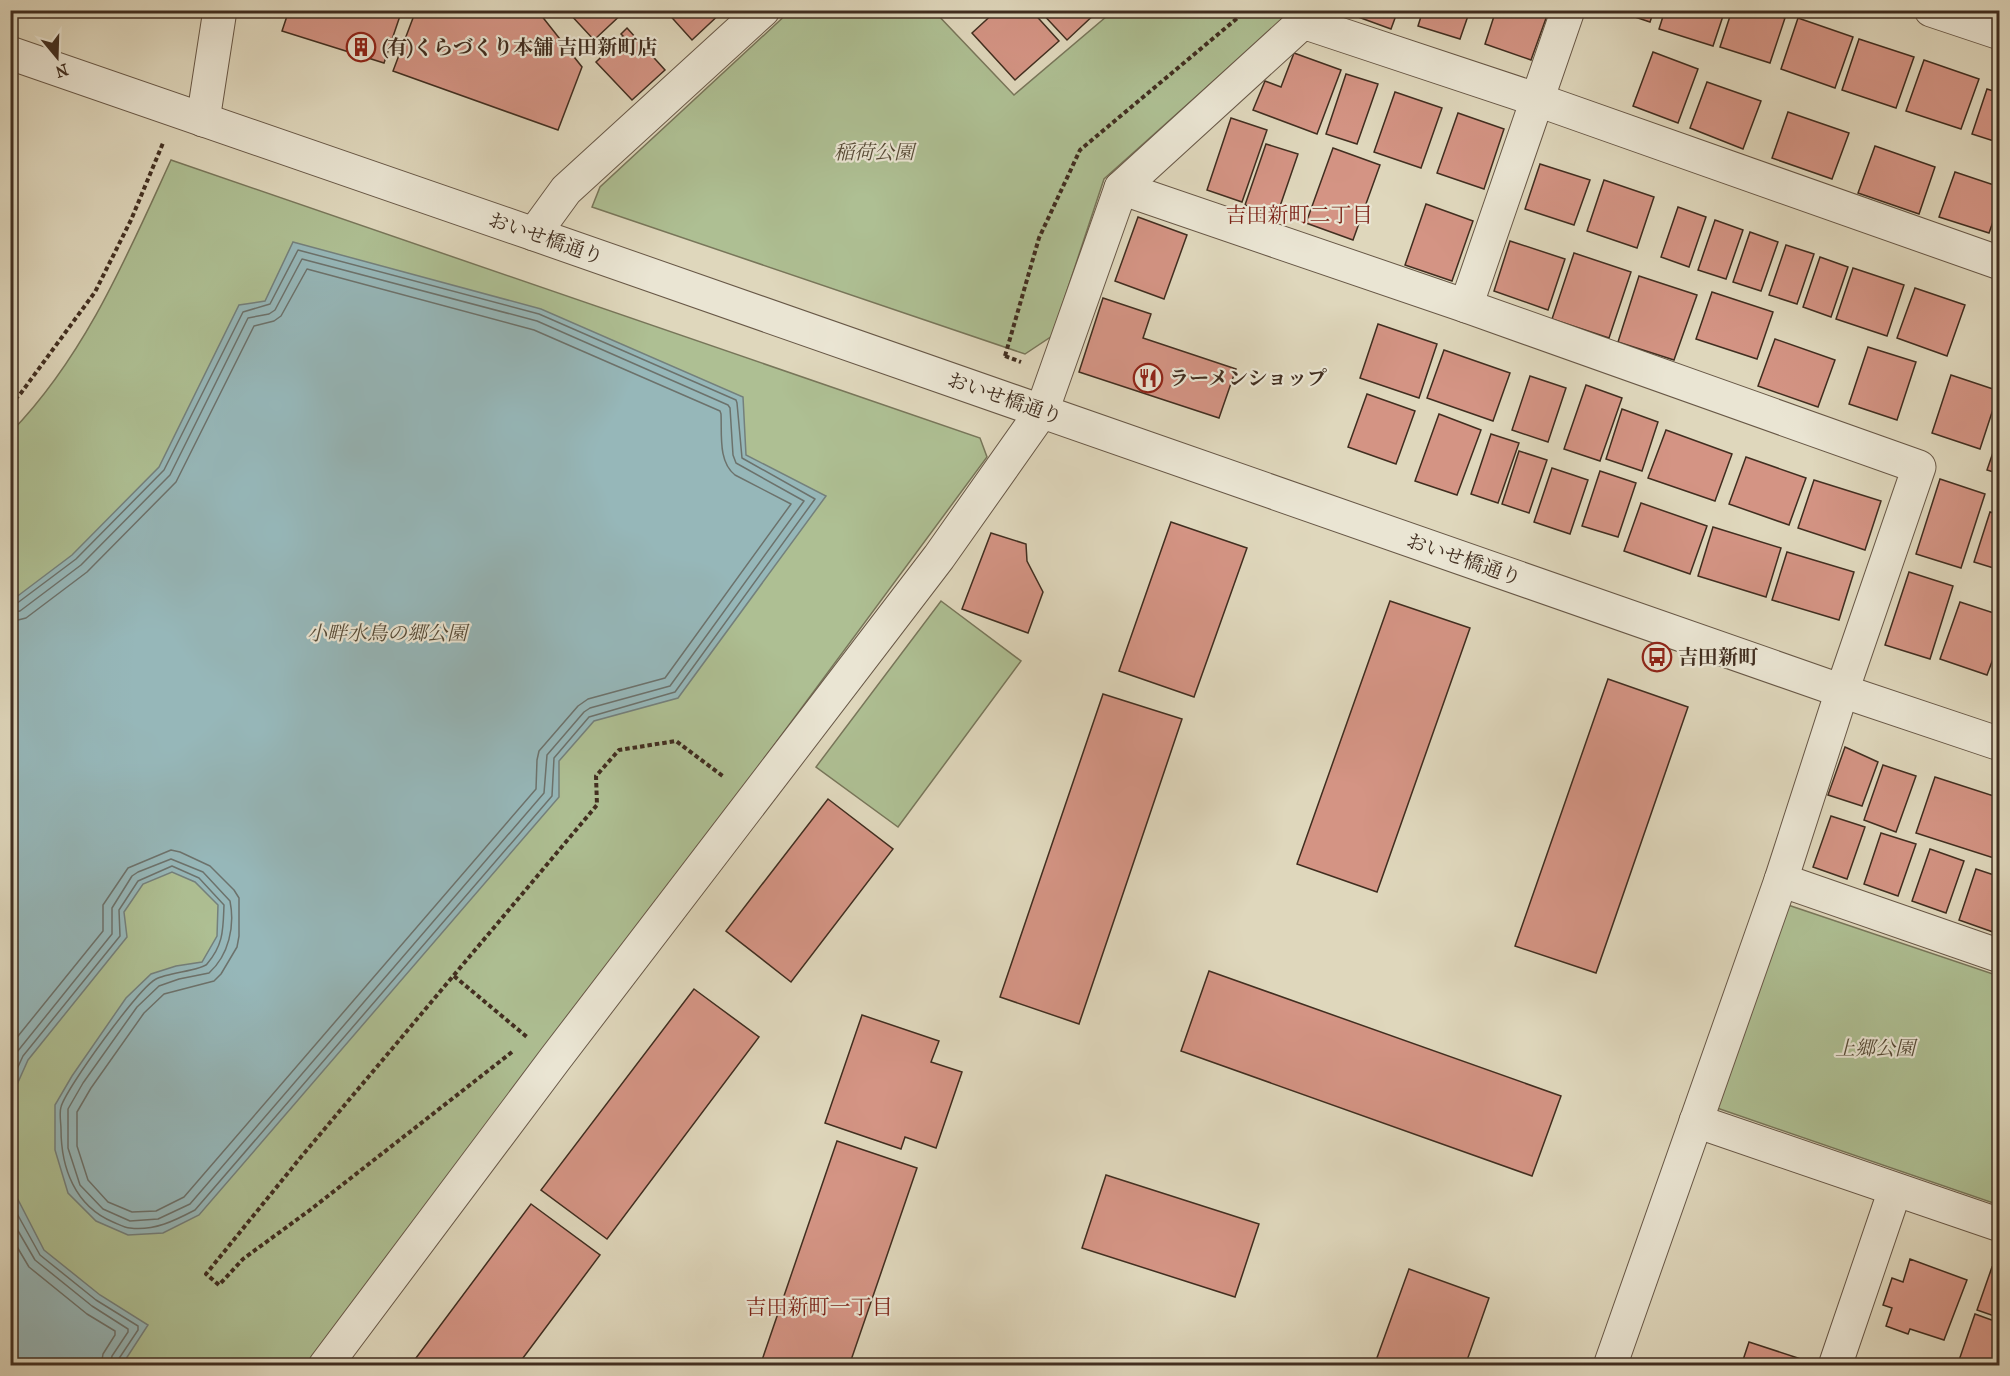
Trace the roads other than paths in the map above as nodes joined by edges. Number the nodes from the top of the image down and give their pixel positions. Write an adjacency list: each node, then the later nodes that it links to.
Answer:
1 (220, 10): 8 (street)
2 (763, 10): 10 (street)
3 (1568, 10): 7 (street)
4 (1931, 10): 5 (street)
5 (2000, 33)
6 (10, 53): 8 (street, おいせ橋通り)
7 (1538, 100): 9 (street); 11 (street); 12 (street)
8 (203, 120): 10 (street, おいせ橋通り)
9 (1122, 188): 12 (street); 13 (street)
10 (534, 234): 13 (street, おいせ橋通り)
11 (2000, 263)
12 (1466, 306): 14 (street)
13 (1042, 411): 14 (street, おいせ橋通り); 21 (street)
14 (1842, 692): 15 (street, おいせ橋通り); 16 (street)
15 (2000, 744)
16 (1781, 880): 17 (street); 18 (street)
17 (2000, 956)
18 (1696, 1121): 19 (street); 22 (street)
19 (1895, 1190): 20 (street); 23 (street)
20 (2000, 1225)
21 (326, 1365)
22 (1610, 1365)
23 (1835, 1365)

